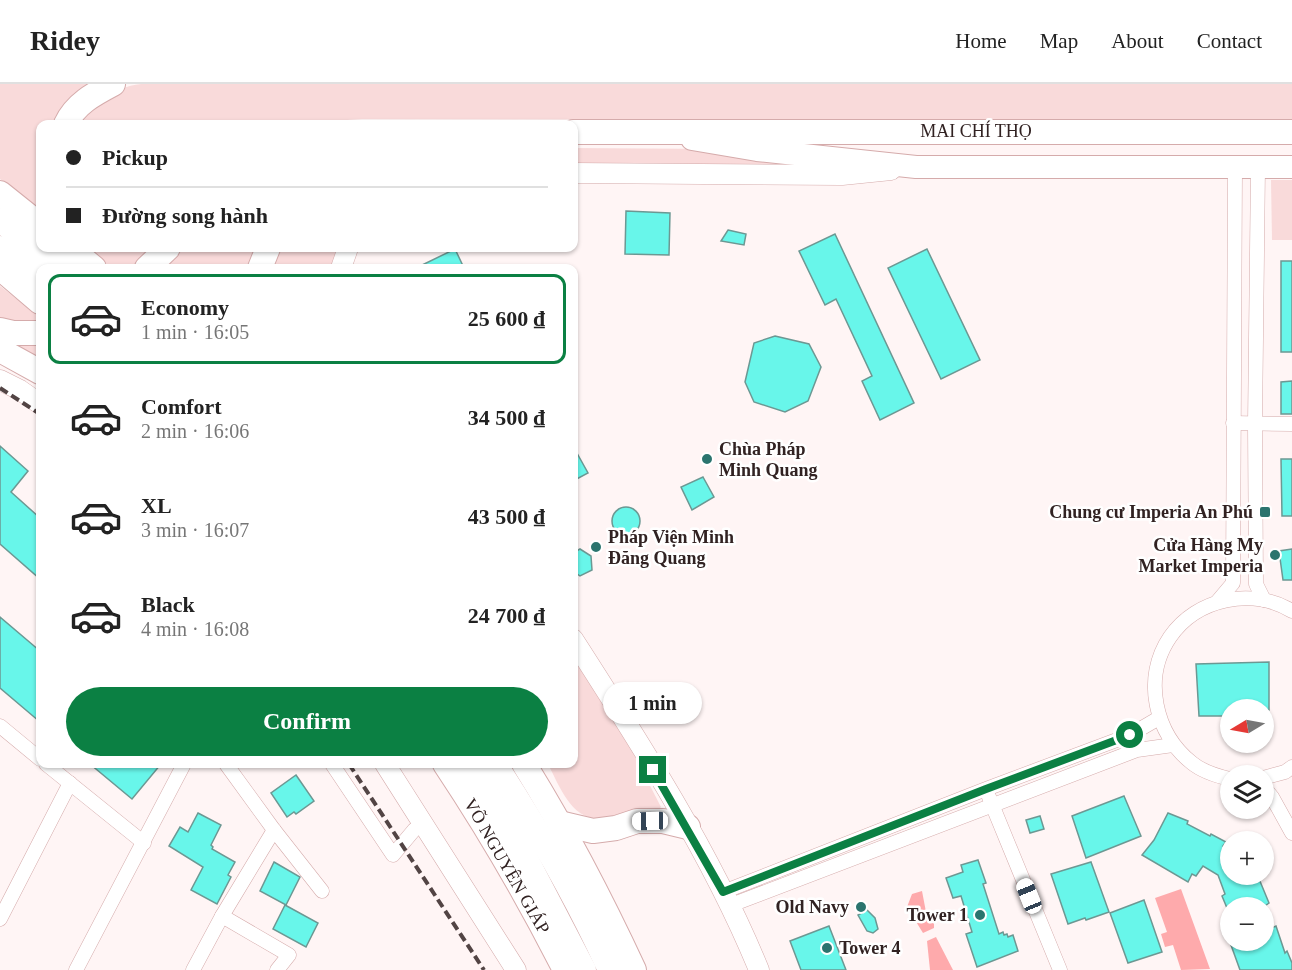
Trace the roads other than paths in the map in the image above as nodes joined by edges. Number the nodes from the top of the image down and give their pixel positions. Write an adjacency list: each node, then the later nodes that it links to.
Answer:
1 (113, 84): 2 (highway)
2 (68, 120)
3 (659, 131): 4 (highway, MAI CHÍ THỌ); 5 (highway, MAI CHÍ THỌ); 9 (main road, MAI CHÍ THỌ)
4 (578, 132)
5 (1292, 132)
6 (1235, 167): 7 (main road, MAI CHÍ THỌ); 9 (main road, MAI CHÍ THỌ); 14 (street)
7 (1258, 167): 8 (main road, MAI CHÍ THỌ); 15 (street)
8 (1292, 167)
9 (916, 168): 10 (main road, MAI CHÍ THỌ)
10 (578, 173)
11 (0, 193): 13 (highway)
12 (0, 220): 17 (highway)
13 (36, 222)
14 (1235, 231): 15 (street); 35 (street)
15 (1255, 245): 36 (street)
16 (0, 248): 25 (highway)
17 (36, 248)
18 (41, 252): 21 (highway)
19 (75, 252): 22 (highway)
20 (164, 252): 23 (highway)
21 (57, 264)
22 (89, 264)
23 (151, 264)
24 (0, 268): 26 (highway)
25 (36, 276)
26 (36, 299)
27 (0, 330): 28 (highway)
28 (36, 333)
29 (0, 350): 31 (highway)
30 (0, 369): 33 (main road)
31 (36, 370)
32 (0, 380): 34 (main road)
33 (36, 388)
34 (36, 401)
35 (1233, 423): 36 (street); 39 (street)
36 (1255, 424): 37 (street); 38 (street)
37 (1292, 424)
38 (1264, 600): 39 (street); 40 (street)
39 (1217, 602): 42 (street)
40 (1292, 611)
41 (578, 647): 65 (main road)
42 (1159, 718): 44 (street); 60 (street)
43 (0, 726): 45 (street)
44 (1173, 745): 58 (street); 62 (street)
45 (36, 756)
46 (1292, 767): 57 (street)
47 (51, 768): 59 (street)
48 (182, 768): 68 (street)
49 (229, 768): 66 (street)
50 (335, 768): 64 (street)
51 (376, 768): 64 (main road)
52 (387, 768): 64 (main road)
53 (448, 768): 78 (highway, VÕ NGUYÊN GIÁP)
54 (470, 768): 79 (highway, VÕ NGUYÊN GIÁP)
55 (498, 768): 80 (highway)
56 (526, 768): 63 (highway)
57 (1274, 775)
58 (1220, 777)
59 (70, 783): 68 (street); 72 (street)
60 (986, 789): 62 (street); 70 (street)
61 (1274, 801): 67 (street)
62 (992, 805): 70 (street); 83 (street)
63 (559, 823): 65 (highway); 81 (highway)
64 (418, 826): 76 (main road); 77 (main road)
65 (688, 827): 70 (main road)
66 (274, 830): 69 (street); 71 (street)
67 (1292, 833)
68 (144, 843): 73 (street)
69 (322, 891)
70 (727, 899): 82 (main road)
71 (222, 916): 74 (street); 75 (street)
72 (0, 919)
73 (76, 970)
74 (193, 970)
75 (277, 970)
76 (503, 970)
77 (516, 970)
78 (565, 970)
79 (584, 970)
80 (610, 970)
81 (634, 970)
82 (759, 970)
83 (1060, 970)

